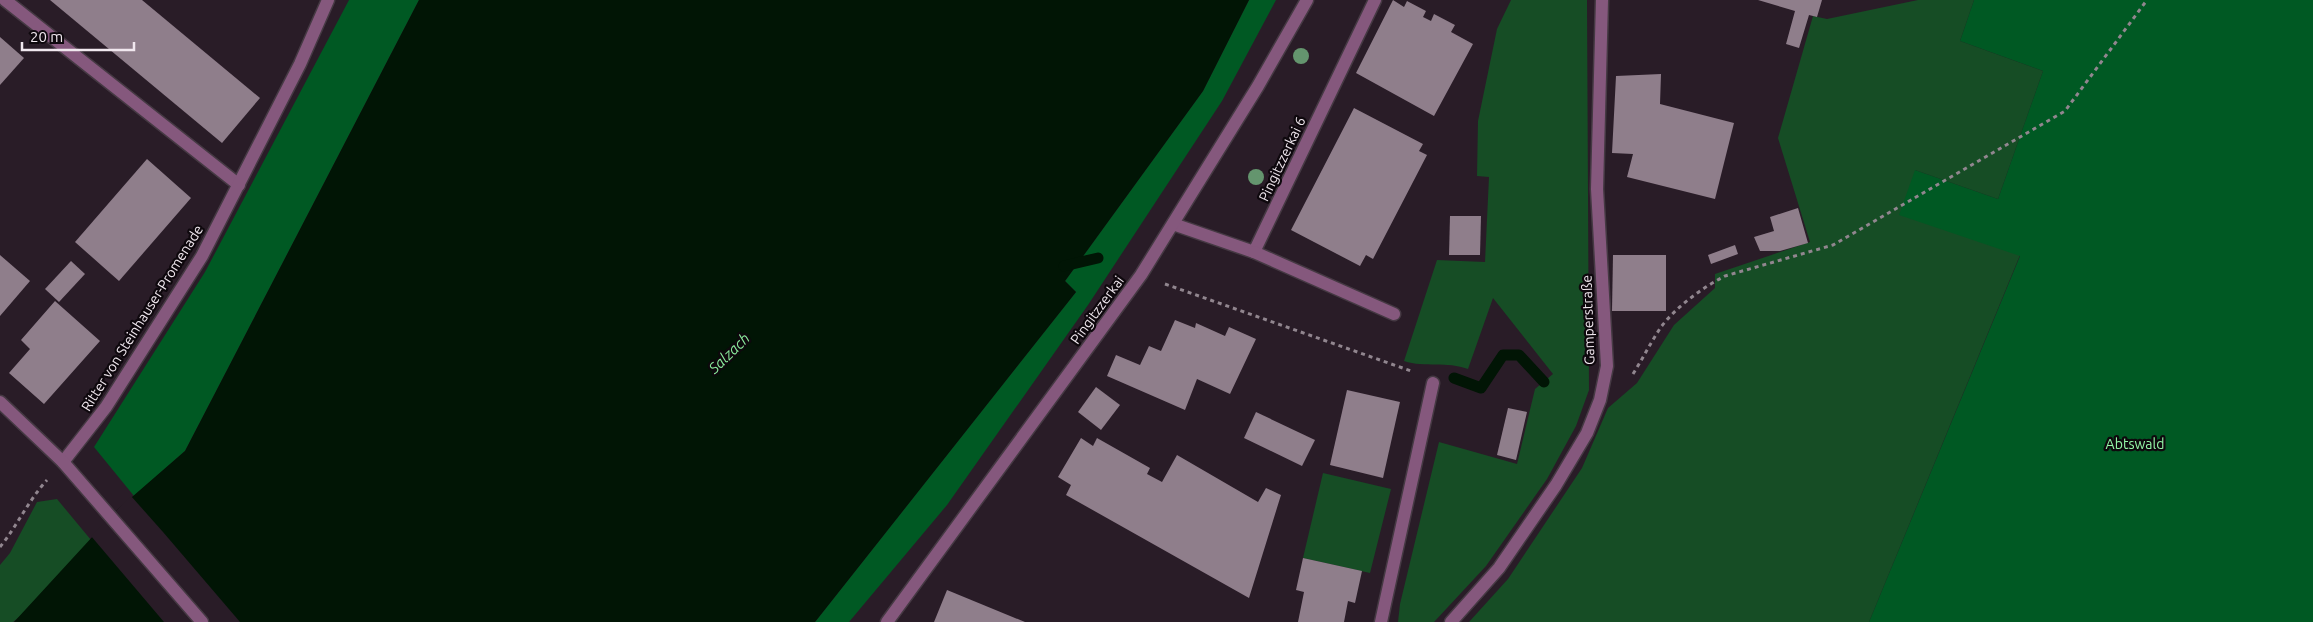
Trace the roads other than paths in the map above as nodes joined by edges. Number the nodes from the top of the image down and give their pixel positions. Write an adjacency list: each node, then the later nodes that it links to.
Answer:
1 (6, 0): 6 (street)
2 (328, 0): 6 (street, Ritter von Steinhauser-Promenade)
3 (1307, 0): 7 (street, Pingitzzerkai)
4 (1375, 0): 8 (street, Pingitzzerkai 6)
5 (1602, 0): 16 (street, Gamperstraße)
6 (239, 185): 12 (street, Ritter von Steinhauser-Promenade)
7 (1173, 224): 8 (street); 14 (street, Pingitzzerkai)
8 (1254, 252): 9 (street)
9 (1394, 314)
10 (1433, 383): 15 (street)
11 (0, 402): 12 (street)
12 (63, 462): 13 (street)
13 (202, 622)
14 (887, 622)
15 (1381, 622)
16 (1451, 622)

